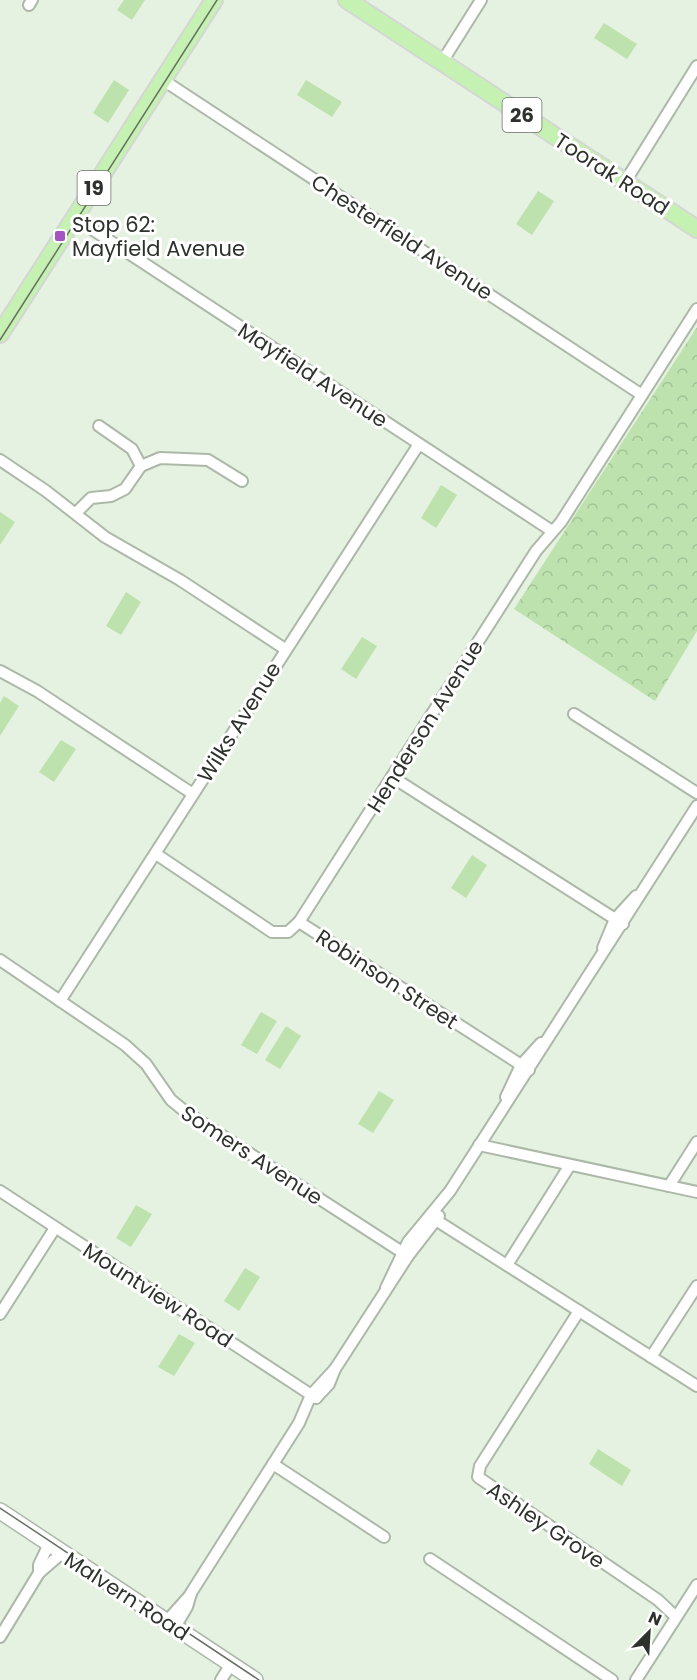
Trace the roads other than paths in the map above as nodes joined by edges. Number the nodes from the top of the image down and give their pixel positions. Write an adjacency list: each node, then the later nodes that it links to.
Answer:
1 (214, 0): 6 (main road, 19)
2 (347, 0): 4 (main road, Toorak Road / 26)
3 (481, 0): 4 (street)
4 (442, 62): 7 (main road, Toorak Road / 26)
5 (697, 66): 7 (street)
6 (163, 80): 8 (main road, 19); 12 (street, Chesterfield Avenue)
7 (625, 182): 9 (main road, Toorak Road / 26)
8 (75, 218): 11 (main road, 19); 14 (street, Mayfield Avenue)
9 (697, 229)
10 (697, 309): 12 (street, Henderson Avenue)
11 (2, 328)
12 (642, 394): 19 (street, Henderson Avenue)
13 (99, 426): 16 (street)
14 (419, 444): 19 (street, Mayfield Avenue); 20 (street, Wilks Avenue)
15 (0, 460): 18 (street)
16 (141, 466): 17 (street); 18 (street)
17 (242, 481)
18 (76, 513): 20 (street)
19 (552, 531): 23 (street, Henderson Avenue)
20 (285, 649): 25 (street, Wilks Avenue)
21 (0, 671): 25 (street)
22 (574, 714): 24 (street)
23 (392, 777): 29 (street, Henderson Avenue); 30 (street)
24 (697, 792): 27 (street)
25 (194, 794): 28 (street, Wilks Avenue)
26 (697, 806): 27 (street)
27 (684, 822): 30 (street)
28 (156, 854): 29 (street, Robinson Street); 34 (street, Wilks Avenue)
29 (299, 922): 35 (street, Robinson Street)
30 (619, 922): 35 (street)
31 (0, 960): 33 (street, Somers Avenue)
32 (0, 966): 33 (street, Somers Avenue)
33 (22, 977): 34 (street, Somers Avenue)
34 (60, 1001): 44 (street, Somers Avenue)
35 (525, 1067): 37 (street)
36 (697, 1142): 39 (street)
37 (479, 1145): 38 (street); 42 (street)
38 (570, 1165): 39 (street); 45 (street)
39 (669, 1186): 41 (street)
40 (0, 1191): 43 (street, Mountview Road)
41 (697, 1192)
42 (434, 1219): 44 (street); 45 (street)
43 (55, 1228): 48 (street); 51 (street, Mountview Road)
44 (405, 1254): 51 (street)
45 (507, 1265): 47 (street)
46 (697, 1286): 49 (street)
47 (579, 1311): 49 (street); 60 (street, Ashley Grove)
48 (0, 1314)
49 (651, 1357): 50 (street)
50 (697, 1386)
51 (314, 1396): 52 (street)
52 (273, 1464): 54 (street); 61 (street)
53 (0, 1511): 55 (main road, Malvern Road)
54 (384, 1537)
55 (49, 1544): 56 (main road, Malvern Road); 58 (street)
56 (62, 1553): 58 (street); 61 (main road, Malvern Road)
57 (430, 1559): 66 (street)
58 (39, 1573): 62 (street)
59 (697, 1585): 60 (street)
60 (678, 1614): 67 (street)
61 (171, 1624): 63 (main road, Malvern Road)
62 (0, 1637)
63 (231, 1664): 64 (street); 65 (main road, Malvern Road)
64 (221, 1680)
65 (255, 1680)
66 (612, 1680)
67 (636, 1680)

